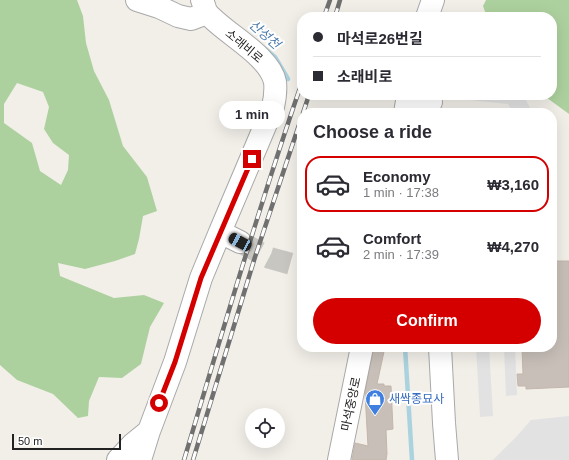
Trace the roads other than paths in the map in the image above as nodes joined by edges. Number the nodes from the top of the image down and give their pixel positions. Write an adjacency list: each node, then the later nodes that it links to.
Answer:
1 (137, 0): 4 (street)
2 (433, 0): 5 (street)
3 (442, 0): 6 (street)
4 (205, 7): 7 (street, 소래비로)
5 (429, 12)
6 (441, 12)
7 (220, 232): 8 (street); 11 (street, 소래비로)
8 (240, 242)
9 (361, 352): 14 (street, 마석중앙로)
10 (440, 352): 15 (street)
11 (149, 431): 12 (street); 13 (street, 소래비로)
12 (118, 460)
13 (140, 460)
14 (339, 460)
15 (447, 460)

